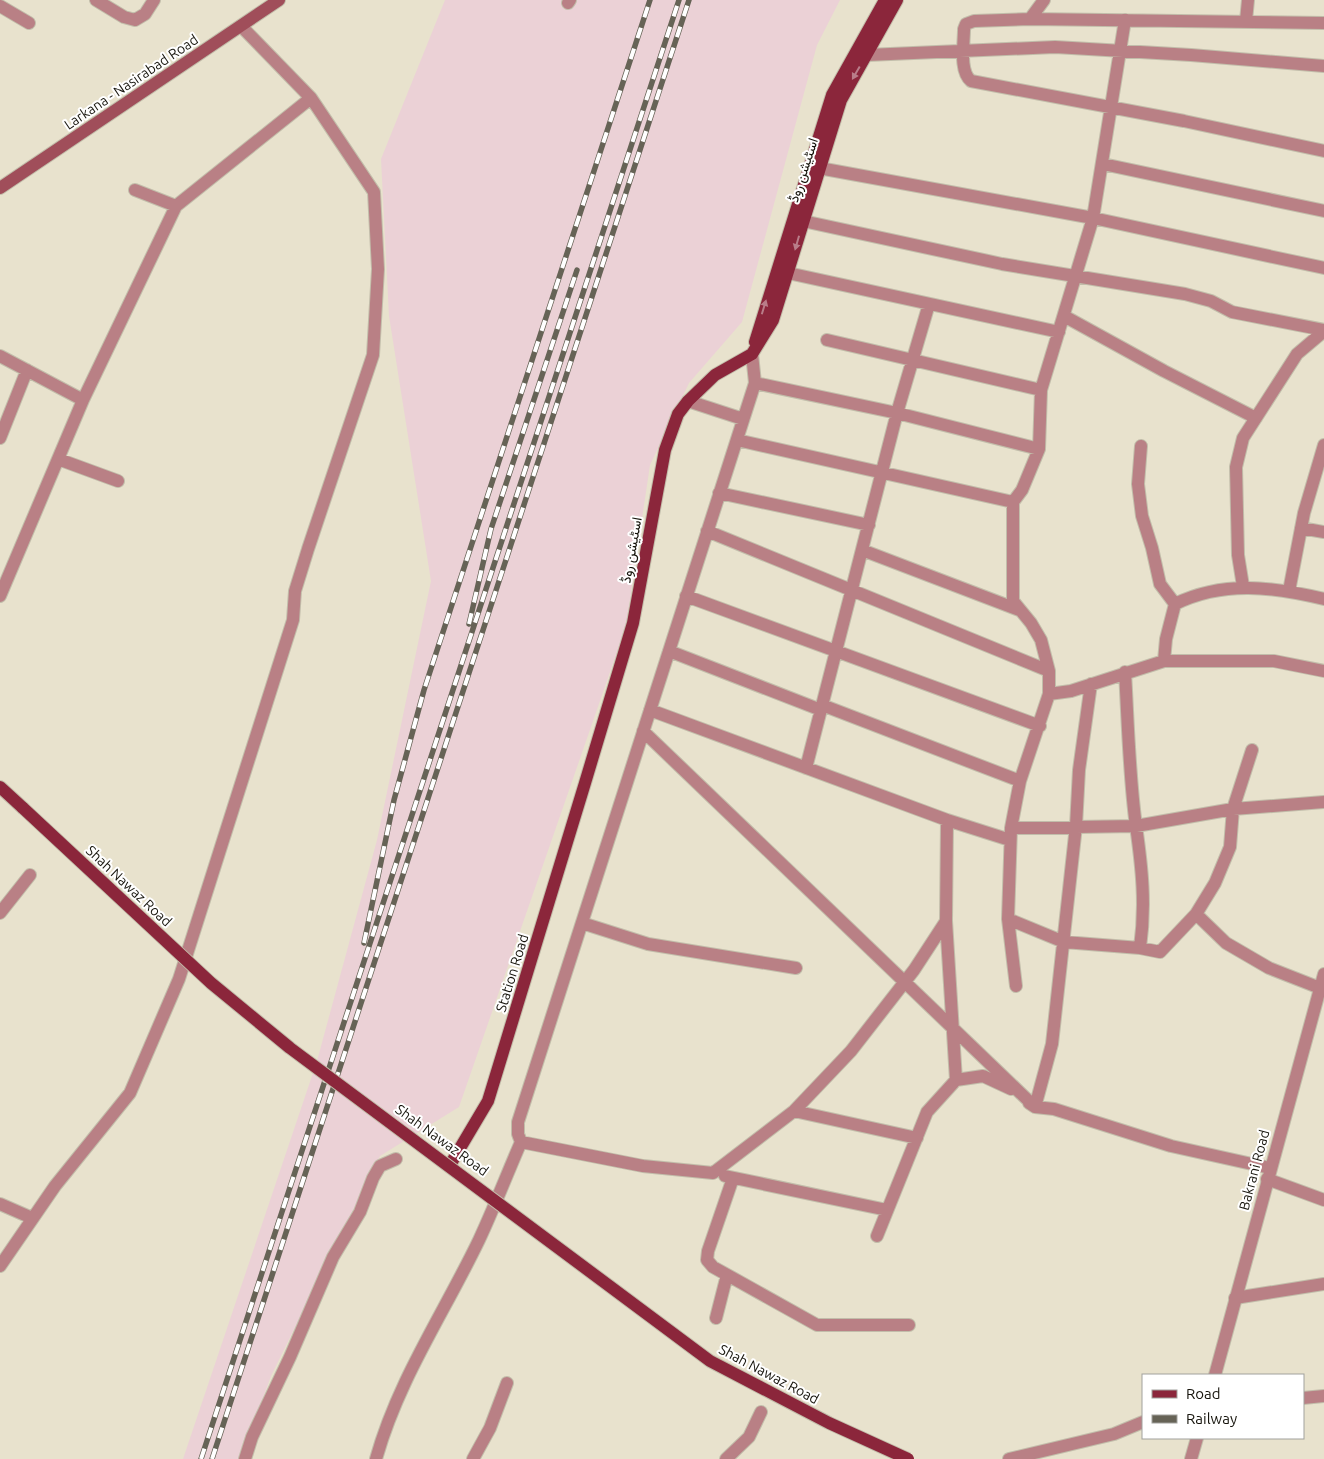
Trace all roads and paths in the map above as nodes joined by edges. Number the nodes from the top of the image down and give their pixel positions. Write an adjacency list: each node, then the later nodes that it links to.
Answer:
1 (96, 0): 2 (street)
2 (154, 0)
3 (279, 0): 14 (main road, Larkana - Nasirabad Road)
4 (885, 0): 16 (main road, اسٹیشن روڈ)
5 (897, 0): 16 (main road, اسٹیشن روڈ)
6 (1044, 0): 9 (street)
7 (1248, 0): 11 (street)
8 (0, 6): 13 (street)
9 (1030, 19): 10 (street); 17 (street)
10 (1125, 20): 11 (street); 15 (street)
11 (1246, 21): 12 (street)
12 (1324, 23)
13 (29, 24)
14 (241, 26): 19 (street); 24 (main road, Larkana - Nasirabad Road)
15 (1119, 50): 17 (street); 18 (street); 20 (street)
16 (863, 52): 17 (street); 23 (main road, اسٹیشن روڈ, one-way to 23); 38 (main road, اسٹیشن روڈ, one-way to 16)
17 (964, 52): 20 (street)
18 (1324, 66)
19 (311, 98): 26 (street); 122 (street)
20 (1111, 107): 21 (street); 22 (street)
21 (1324, 151)
22 (1102, 164): 27 (street); 28 (street)
23 (819, 168): 28 (street); 29 (main road, اسٹیشن روڈ)
24 (0, 188)
25 (135, 190): 26 (street)
26 (176, 206): 44 (street)
27 (1324, 211)
28 (1094, 218): 30 (street); 32 (street)
29 (803, 221): 31 (main road, اسٹیشن روڈ, one-way to 31); 32 (street)
30 (1324, 268)
31 (788, 273): 33 (street); 38 (main road, اسٹیشن روڈ)
32 (1076, 274): 34 (street); 35 (street)
33 (929, 304): 36 (street); 40 (street)
34 (1064, 316): 36 (street); 47 (street)
35 (1324, 330): 47 (street)
36 (1059, 332): 43 (street)
37 (827, 340): 40 (street)
38 (752, 354): 42 (street); 45 (main road, اسٹیشن روڈ)
39 (0, 356): 41 (street)
40 (913, 360): 43 (street); 46 (street)
41 (27, 370): 44 (street); 49 (street)
42 (756, 382): 46 (street); 48 (street)
43 (1041, 390): 53 (street)
44 (83, 400): 54 (street)
45 (688, 401): 48 (street); 87 (main road, اسٹیشن روڈ)
46 (897, 413): 53 (street); 55 (street)
47 (1256, 418): 64 (street)
48 (743, 419): 50 (street)
49 (0, 438)
50 (737, 440): 55 (street); 57 (street)
51 (1324, 445): 60 (street)
52 (1140, 446): 70 (street)
53 (1039, 450): 58 (street)
54 (58, 459): 56 (street); 67 (street)
55 (884, 472): 58 (street); 59 (street)
56 (118, 481)
57 (719, 493): 59 (street); 61 (street)
58 (1013, 502): 71 (street)
59 (869, 525): 63 (street)
60 (1301, 528): 62 (street); 66 (street)
61 (707, 532): 65 (street); 68 (street)
62 (1324, 532)
63 (862, 550): 65 (street); 71 (street)
64 (1243, 586): 66 (street); 70 (street)
65 (852, 590): 73 (street); 75 (street)
66 (1289, 590): 69 (street)
67 (0, 596)
68 (686, 596): 72 (street); 73 (street)
69 (1324, 598)
70 (1175, 604): 74 (street)
71 (1019, 610): 75 (street)
72 (669, 650): 80 (street); 81 (street)
73 (836, 652): 80 (street); 82 (street)
74 (1164, 661): 76 (street); 77 (street)
75 (1049, 671): 79 (street)
76 (1324, 671)
77 (1125, 672): 78 (street); 93 (street)
78 (1091, 684): 79 (street); 92 (street)
79 (1049, 694): 82 (street)
80 (822, 708): 85 (street); 86 (street)
81 (650, 710): 83 (street); 85 (street)
82 (1040, 726): 86 (street)
83 (643, 731): 100 (street); 105 (street)
84 (1252, 750): 90 (street)
85 (806, 768): 91 (street)
86 (1020, 781): 94 (street)
87 (585, 783): 115 (main road, Station Road)
88 (0, 787): 115 (main road, Shah Nawaz Road, bridge)
89 (1324, 802): 90 (street)
90 (1234, 810): 93 (street); 97 (street)
91 (947, 820): 94 (street); 99 (street)
92 (1076, 826): 93 (street); 94 (street); 101 (street)
93 (1136, 826): 102 (street)
94 (1011, 834): 98 (street)
95 (30, 876): 96 (street)
96 (0, 913)
97 (1196, 914): 102 (street); 107 (street)
98 (1008, 919): 101 (street); 106 (street)
99 (946, 921): 105 (street); 108 (street)
100 (582, 923): 103 (street); 113 (street)
101 (1064, 942): 102 (street); 110 (street)
102 (1140, 948)
103 (796, 968)
104 (1324, 974): 107 (street, Bakrani Road)
105 (905, 982): 108 (street); 111 (street)
106 (1016, 986)
107 (1320, 988): 117 (street, Bakrani Road)
108 (953, 1028): 109 (street); 110 (street)
109 (956, 1080): 110 (street); 112 (street)
110 (1035, 1107): 117 (street)
111 (794, 1111): 112 (street); 116 (street)
112 (917, 1138): 121 (street)
113 (521, 1142): 116 (street); 138 (street)
114 (396, 1159): 137 (street)
115 (450, 1165): 141 (main road, Shah Nawaz Road, bridge)
116 (713, 1173): 118 (street)
117 (1269, 1174): 119 (street); 127 (street, Bakrani Road)
118 (733, 1178): 121 (street); 125 (street)
119 (1324, 1200)
120 (0, 1204): 122 (street)
121 (887, 1210): 123 (street)
122 (32, 1218): 124 (street)
123 (877, 1236)
124 (0, 1266)
125 (726, 1275): 128 (street); 129 (street)
126 (1324, 1284): 127 (street)
127 (1235, 1298): 130 (street, Bakrani Road)
128 (716, 1318)
129 (909, 1325)
130 (1215, 1374)
131 (508, 1383): 139 (street)
132 (1324, 1396): 133 (street)
133 (1304, 1398)
134 (761, 1412): 140 (street)
135 (1142, 1422): 142 (street)
136 (1197, 1439): 143 (street)
137 (245, 1459)
138 (376, 1459)
139 (473, 1459)
140 (726, 1459)
141 (908, 1459)
142 (1009, 1459)
143 (1191, 1459)

